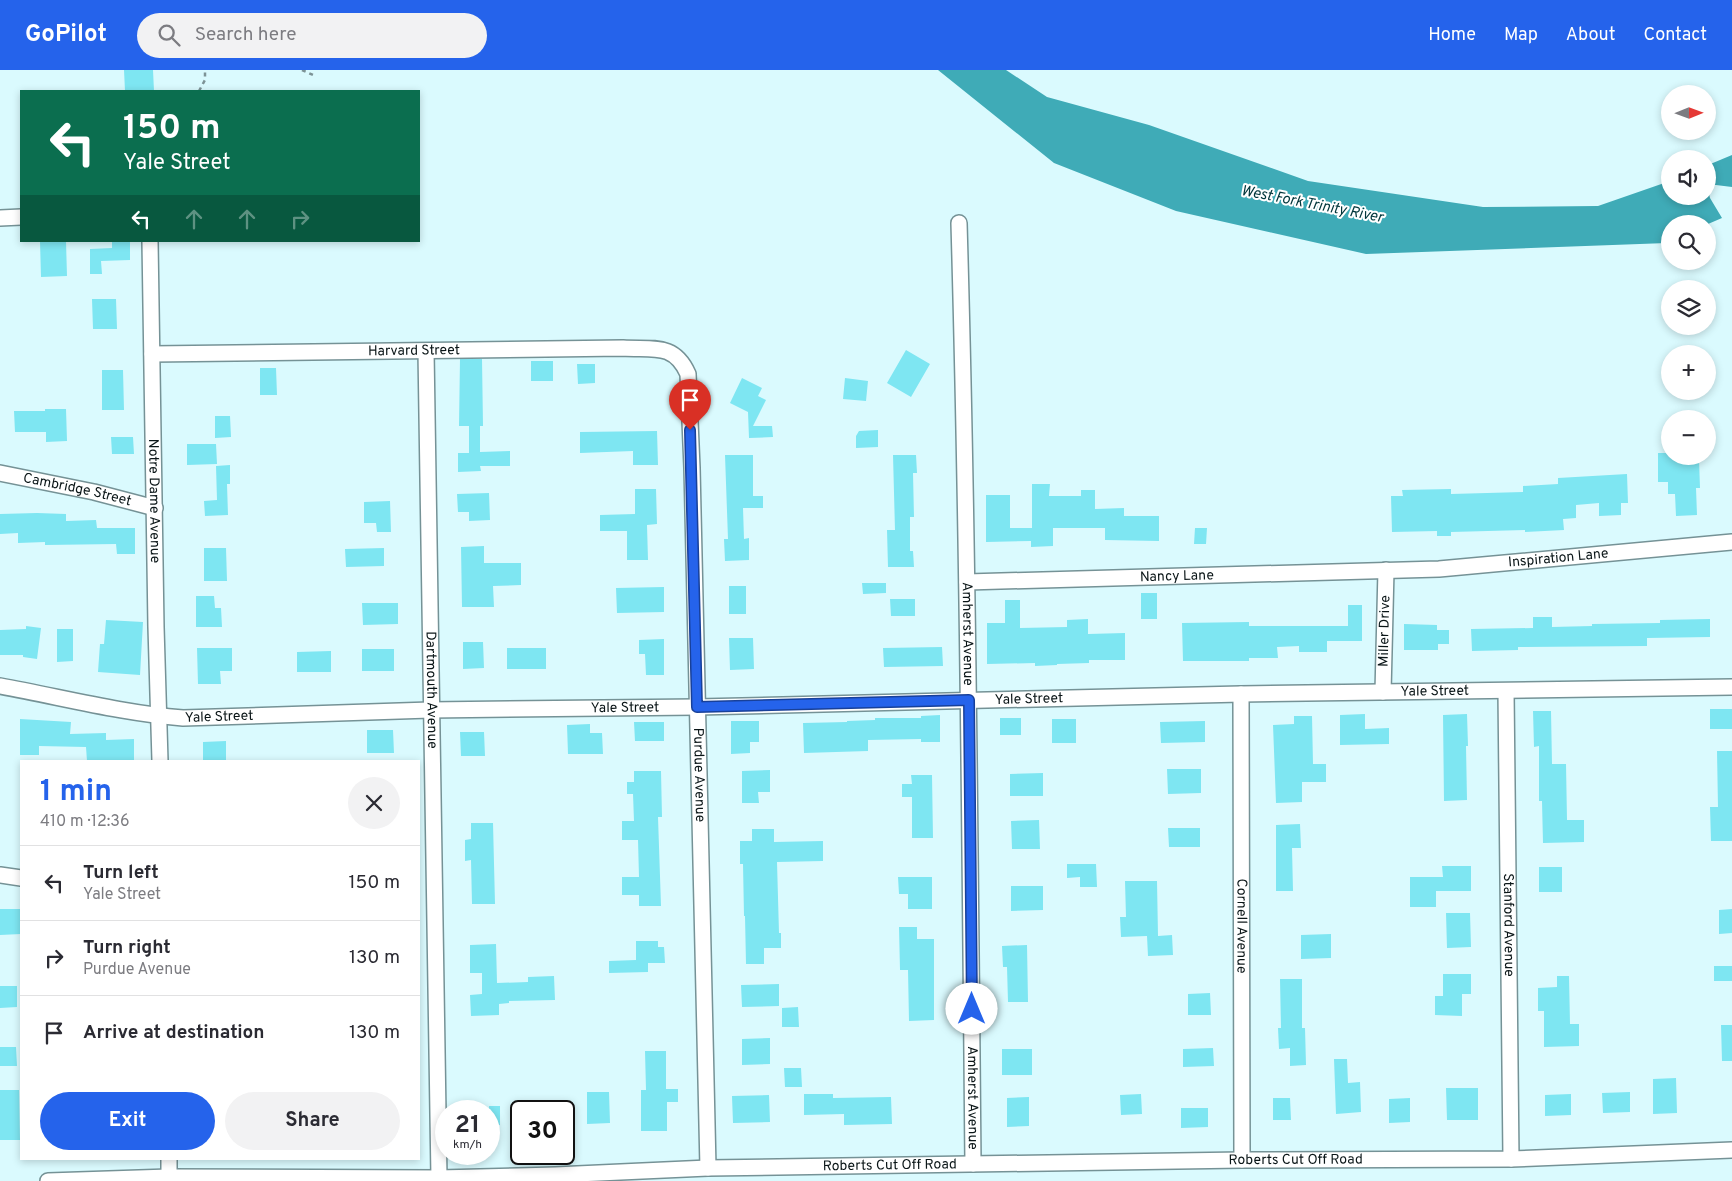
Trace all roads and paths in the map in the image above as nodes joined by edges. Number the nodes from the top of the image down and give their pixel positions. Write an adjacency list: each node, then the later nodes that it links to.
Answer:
1 (205, 70): 4 (path)
2 (302, 70): 3 (path)
3 (313, 75)
4 (199, 90)
5 (20, 217): 6 (street)
6 (0, 218)
7 (959, 223): 16 (street, Amherst Avenue)
8 (150, 242): 10 (street, Notre Dame Avenue)
9 (426, 351): 10 (street, Harvard Street); 11 (street, Harvard Street); 24 (street, Dartmouth Avenue)
10 (152, 354): 13 (street, Notre Dame Avenue)
11 (675, 356): 23 (street, Purdue Avenue)
12 (0, 473): 13 (street, Cambridge Street)
13 (155, 508): 25 (street, Notre Dame Avenue)
14 (1732, 542): 15 (street, Inspiration Lane)
15 (1386, 570): 16 (street, Nancy Lane); 20 (street, Miller Drive)
16 (967, 582): 22 (street, Amherst Avenue)
17 (0, 686): 25 (street, Yale Street)
18 (1732, 687): 19 (street, Yale Street)
19 (1506, 690): 20 (street, Yale Street); 30 (street, Stanford Avenue)
20 (1383, 692): 21 (street, Yale Street)
21 (1241, 694): 22 (street, Yale Street); 32 (street, Cornell Avenue)
22 (969, 700): 23 (street, Yale Street); 33 (street, Amherst Avenue)
23 (697, 707): 24 (street, Yale Street); 34 (street, Purdue Avenue)
24 (430, 710): 25 (street, Yale Street); 36 (street, Dartmouth Avenue)
25 (159, 716): 26 (street, Notre Dame Avenue)
26 (160, 760)
27 (0, 875): 28 (street)
28 (20, 878)
29 (1732, 1150): 30 (street, Roberts Cut Off Road)
30 (1511, 1159): 32 (street, Roberts Cut Off Road)
31 (168, 1160): 35 (street)
32 (1242, 1160): 33 (street, Roberts Cut Off Road)
33 (973, 1164): 34 (street, Roberts Cut Off Road)
34 (708, 1168): 37 (street, Roberts Cut Off Road)
35 (169, 1177): 36 (street, Roberts Cut Off Road); 38 (street, Roberts Cut Off Road)
36 (439, 1178): 37 (street, Roberts Cut Off Road)
37 (558, 1178)
38 (48, 1181)

